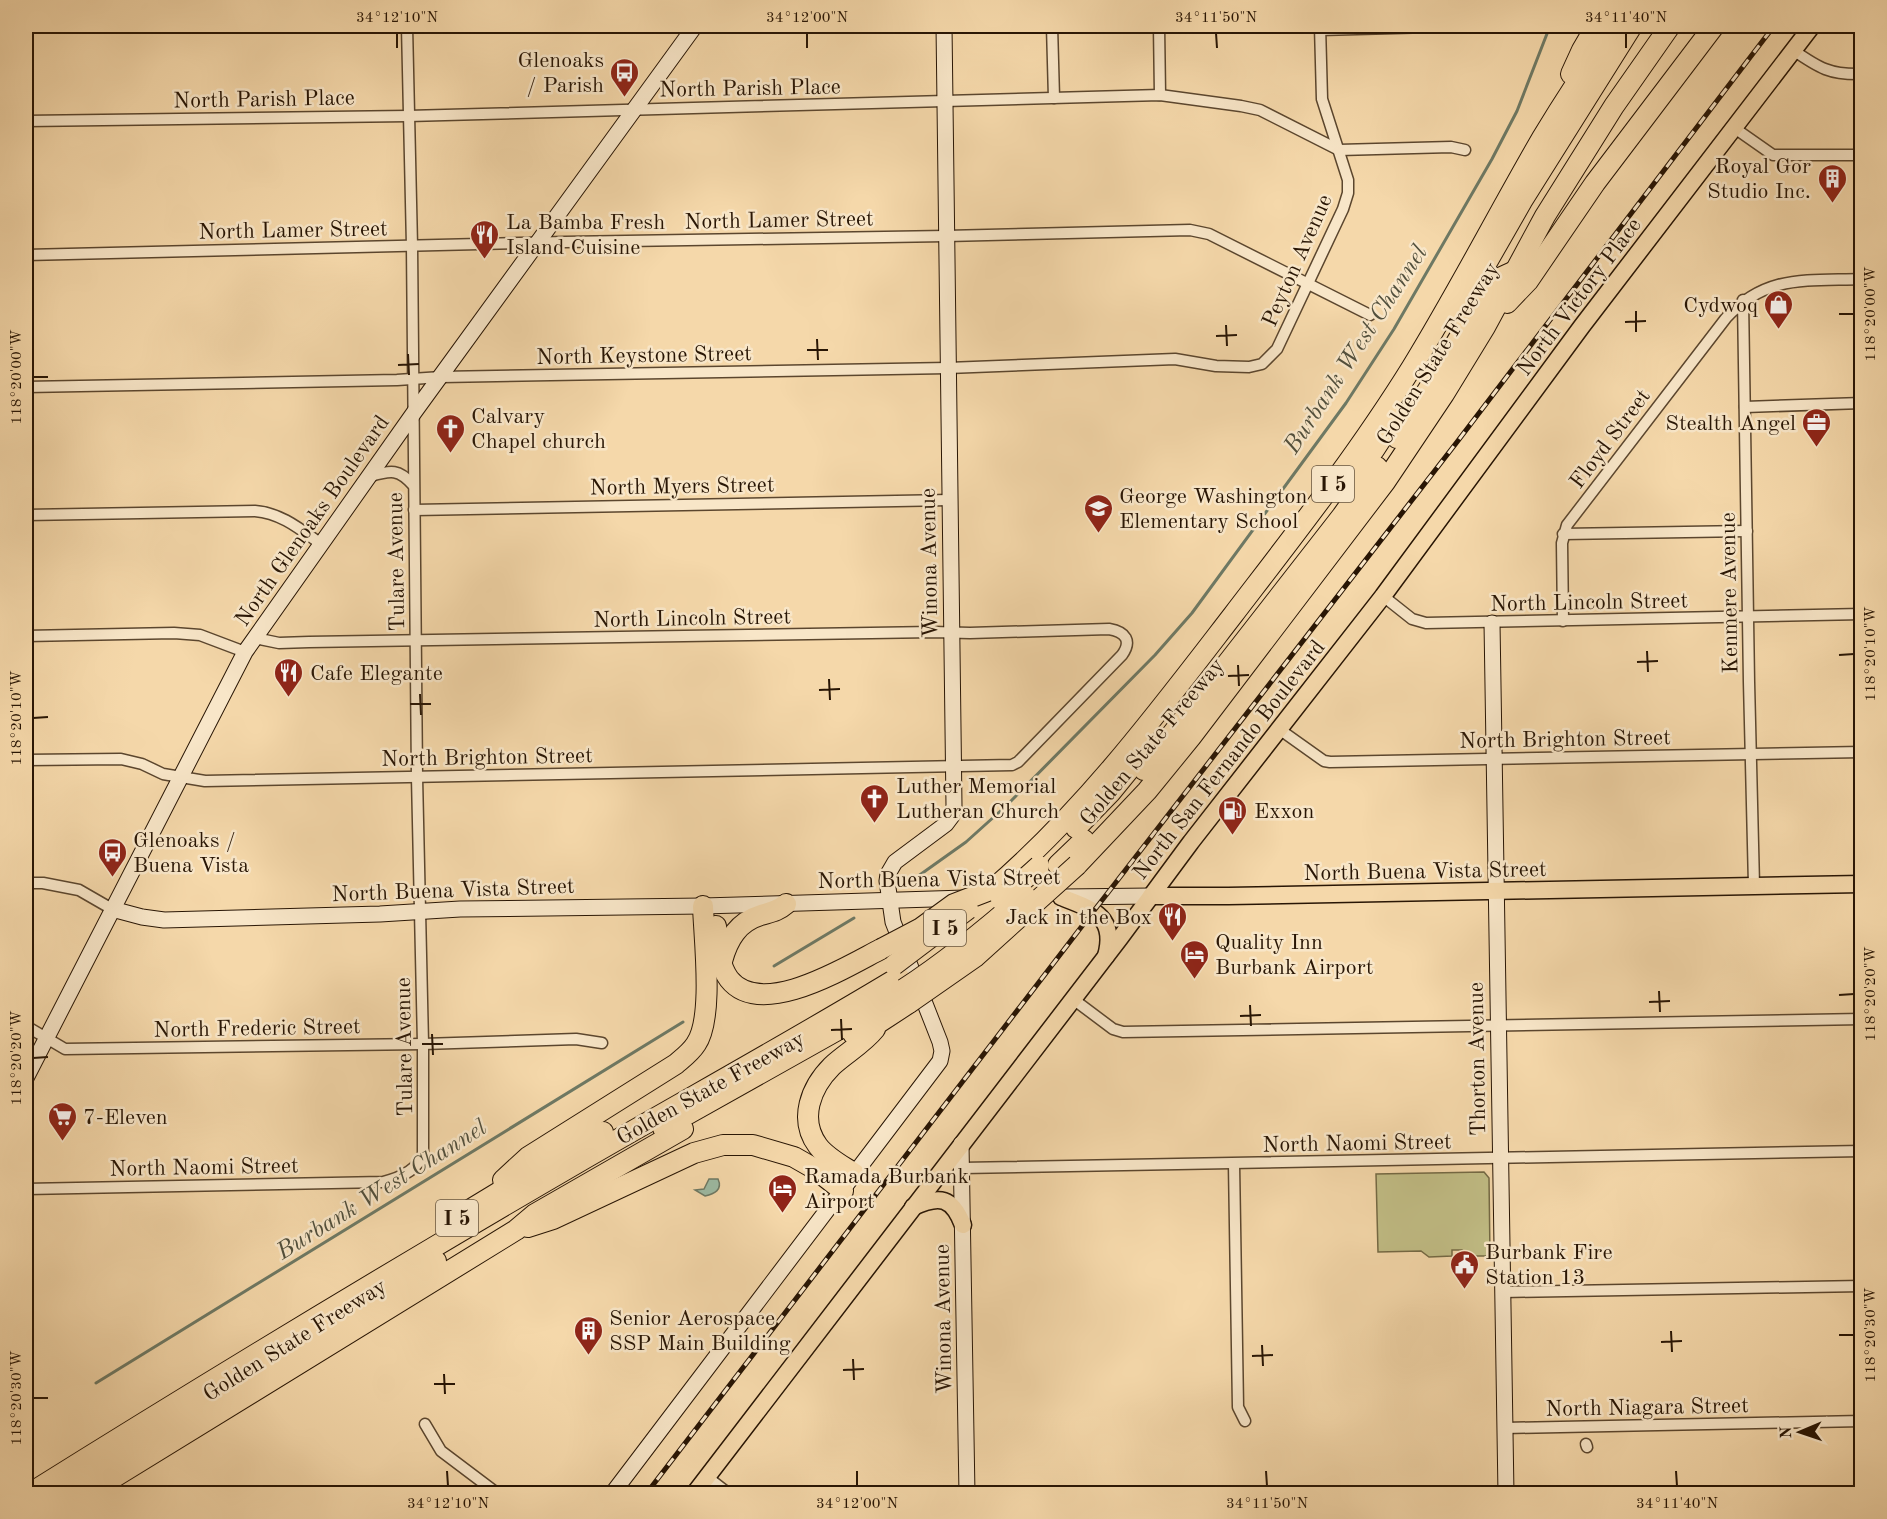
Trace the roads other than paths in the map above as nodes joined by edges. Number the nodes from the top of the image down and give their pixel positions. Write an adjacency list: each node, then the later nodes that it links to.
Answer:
1 (407, 26): 20 (street, Tulare Avenue)
2 (694, 26): 19 (main road, North Glenoaks Boulevard)
3 (944, 26): 18 (main road, Winona Avenue)
4 (1052, 26): 17 (street)
5 (1159, 26): 16 (street)
6 (1468, 26): 13 (street)
7 (1596, 26): 23 (highway)
8 (1615, 26): 23 (highway, Golden State Freeway / I 5)
9 (1632, 26): 72 (highway)
10 (1670, 26): 31 (highway, Golden State Freeway / I 5)
11 (1714, 26): 36 (highway)
12 (1812, 26): 14 (main road, North Victory Place)
13 (1320, 28): 24 (street, Peyton Avenue)
14 (1793, 50): 15 (street); 22 (main road, North Victory Place)
15 (1862, 74)
16 (1160, 95): 17 (street, North Parish Place); 24 (street, North Parish Place)
17 (1054, 98): 18 (street, North Parish Place)
18 (945, 102): 19 (street, North Parish Place); 27 (main road, Winona Avenue)
19 (635, 109): 20 (street, North Parish Place); 28 (main road, North Glenoaks Boulevard)
20 (408, 116): 21 (street, North Parish Place); 29 (street, Tulare Avenue)
21 (26, 121)
22 (1733, 127): 26 (street); 53 (main road, North Victory Place)
23 (1543, 136): 72 (highway, Golden State Freeway / I 5)
24 (1339, 150): 25 (street, North Parish Place); 33 (street, Peyton Avenue)
25 (1465, 150)
26 (1862, 155)
27 (946, 236): 28 (street, North Lamer Street); 33 (street, North Lamer Street); 38 (main road, Winona Avenue)
28 (538, 242): 29 (street, North Lamer Street); 39 (main road, North Glenoaks Boulevard)
29 (412, 246): 30 (street, North Lamer Street); 40 (street, Tulare Avenue)
30 (26, 255)
31 (1517, 270): 36 (highway, Golden State Freeway / I 5); 72 (highway)
32 (1862, 279): 34 (street)
33 (1308, 283): 35 (street, North Lamer Street); 37 (street, Peyton Avenue)
34 (1743, 300): 43 (street, Kenmere Avenue); 51 (street, Floyd Street)
35 (1370, 315)
36 (1485, 327): 72 (highway, Golden State Freeway / I 5)
37 (1262, 364): 38 (street, North Keystone Street)
38 (948, 368): 39 (street, North Keystone Street); 47 (main road, Winona Avenue)
39 (441, 377): 40 (street, North Keystone Street); 44 (main road, North Glenoaks Boulevard)
40 (414, 380): 41 (street, North Keystone Street); 44 (street, Tulare Avenue)
41 (26, 387)
42 (1862, 404): 43 (street)
43 (1745, 407): 50 (street, Kenmere Avenue)
44 (414, 414): 45 (main road, North Glenoaks Boulevard); 46 (street, Tulare Avenue)
45 (371, 476): 46 (street); 52 (main road, North Glenoaks Boulevard)
46 (413, 485): 48 (street, Tulare Avenue)
47 (950, 500): 48 (street, North Myers Street); 58 (main road, Winona Avenue)
48 (414, 510): 62 (street, Tulare Avenue)
49 (26, 515): 52 (street)
50 (1747, 531): 51 (street); 55 (street, Kenmere Avenue)
51 (1563, 534): 56 (street)
52 (321, 544): 60 (main road, North Glenoaks Boulevard)
53 (1383, 596): 57 (street, North Lincoln Street); 64 (main road, North San Fernando Boulevard)
54 (1862, 614): 55 (street, North Lincoln Street)
55 (1748, 617): 56 (street, North Lincoln Street); 66 (street, Kenmere Avenue)
56 (1563, 621): 57 (street, North Lincoln Street)
57 (1492, 623): 67 (main road, Thorton Avenue)
58 (952, 632): 61 (street, North Lincoln Street); 62 (street, North Lincoln Street); 69 (main road, Winona Avenue)
59 (26, 636): 63 (street)
60 (255, 638): 62 (street, North Lincoln Street); 63 (main road, North Glenoaks Boulevard)
61 (1126, 640): 69 (street, North Brighton Street)
62 (416, 641): 71 (street, Tulare Avenue)
63 (245, 652): 70 (main road, North Glenoaks Boulevard)
64 (1279, 729): 67 (street, North Brighton Street); 78 (main road, North San Fernando Boulevard)
65 (1862, 752): 66 (street, North Brighton Street)
66 (1750, 755): 67 (street, North Brighton Street); 75 (street, Kenmere Avenue)
67 (1494, 758): 77 (main road, Thorton Avenue)
68 (26, 760): 70 (street, North Brighton Street)
69 (953, 766): 71 (street, North Brighton Street); 80 (main road, Winona Avenue)
70 (180, 777): 71 (street, North Brighton Street); 83 (main road, North Glenoaks Boulevard)
71 (417, 777): 84 (street, Tulare Avenue)
72 (1048, 865): 76 (highway, Golden State Freeway / I 5); 87 (highway, bridge); 87 (highway, Golden State Freeway / I 5, bridge)
73 (26, 883): 83 (street, North Buena Vista Street)
74 (1862, 884): 75 (main road, North Buena Vista Street)
75 (1754, 885): 77 (main road, North Buena Vista Street)
76 (993, 889): 86 (highway, bridge); 87 (highway, Golden State Freeway / I 5, bridge)
77 (1496, 892): 78 (main road, North Buena Vista Street); 91 (main road, Thorton Avenue)
78 (1151, 896): 79 (main road, North Buena Vista Street); 85 (main road, North San Fernando Boulevard)
79 (1061, 897): 80 (main road, North Buena Vista Street); 85 (main road)
80 (889, 900): 81 (main road, North Buena Vista Street); 102 (main road, Winona Avenue)
81 (786, 904): 82 (main road, North Buena Vista Street); 86 (highway)
82 (709, 906): 84 (main road, North Buena Vista Street); 86 (highway); 106 (highway)
83 (112, 909): 84 (main road, North Buena Vista Street); 93 (main road, North Glenoaks Boulevard)
84 (420, 911): 95 (street, Tulare Avenue)
85 (1106, 957): 88 (main road, North San Fernando Boulevard)
86 (721, 963)
87 (901, 983): 90 (highway, Golden State Freeway / I 5); 106 (highway, Golden State Freeway / I 5); 118 (highway); 119 (highway)
88 (1073, 999): 91 (street); 97 (main road, North San Fernando Boulevard)
89 (1862, 1020): 91 (street)
90 (880, 1022): 102 (highway); 109 (highway, Golden State Freeway / I 5)
91 (1499, 1024): 99 (main road, Thorton Avenue)
92 (26, 1026): 93 (street, North Frederic Street)
93 (46, 1037): 95 (street, North Frederic Street); 96 (main road, North Glenoaks Boulevard)
94 (602, 1042): 95 (street, North Frederic Street)
95 (423, 1044): 103 (street, Tulare Avenue)
96 (26, 1078)
97 (961, 1144): 101 (main road, Winona Avenue); 107 (main road, North San Fernando Boulevard)
98 (1862, 1151): 99 (street, North Naomi Street)
99 (1501, 1158): 100 (street, North Naomi Street); 111 (main road, Thorton Avenue)
100 (1234, 1164): 101 (street, North Naomi Street); 112 (street)
101 (962, 1168): 108 (main road, Winona Avenue)
102 (855, 1174): 105 (main road)
103 (383, 1182): 104 (street, North Naomi Street)
104 (26, 1189)
105 (843, 1191): 109 (highway); 122 (main road)
106 (475, 1207): 117 (highway, Golden State Freeway / I 5)
107 (912, 1208): 108 (main road); 116 (main road, North San Fernando Boulevard)
108 (963, 1225): 125 (main road, Winona Avenue)
109 (516, 1230): 120 (highway, Golden State Freeway / I 5)
110 (1862, 1286): 111 (street)
111 (1503, 1292): 115 (main road, Thorton Avenue)
112 (1245, 1420)
113 (1862, 1421): 115 (street, North Niagara Street)
114 (424, 1424): 121 (street)
115 (1505, 1428): 126 (main road, Thorton Avenue)
116 (707, 1477): 123 (main road, North San Fernando Boulevard); 124 (street)
117 (26, 1481)
118 (29, 1494)
119 (60, 1494)
120 (87, 1494)
121 (498, 1494)
122 (612, 1494)
123 (694, 1494)
124 (729, 1494)
125 (967, 1494)
126 (1506, 1494)

